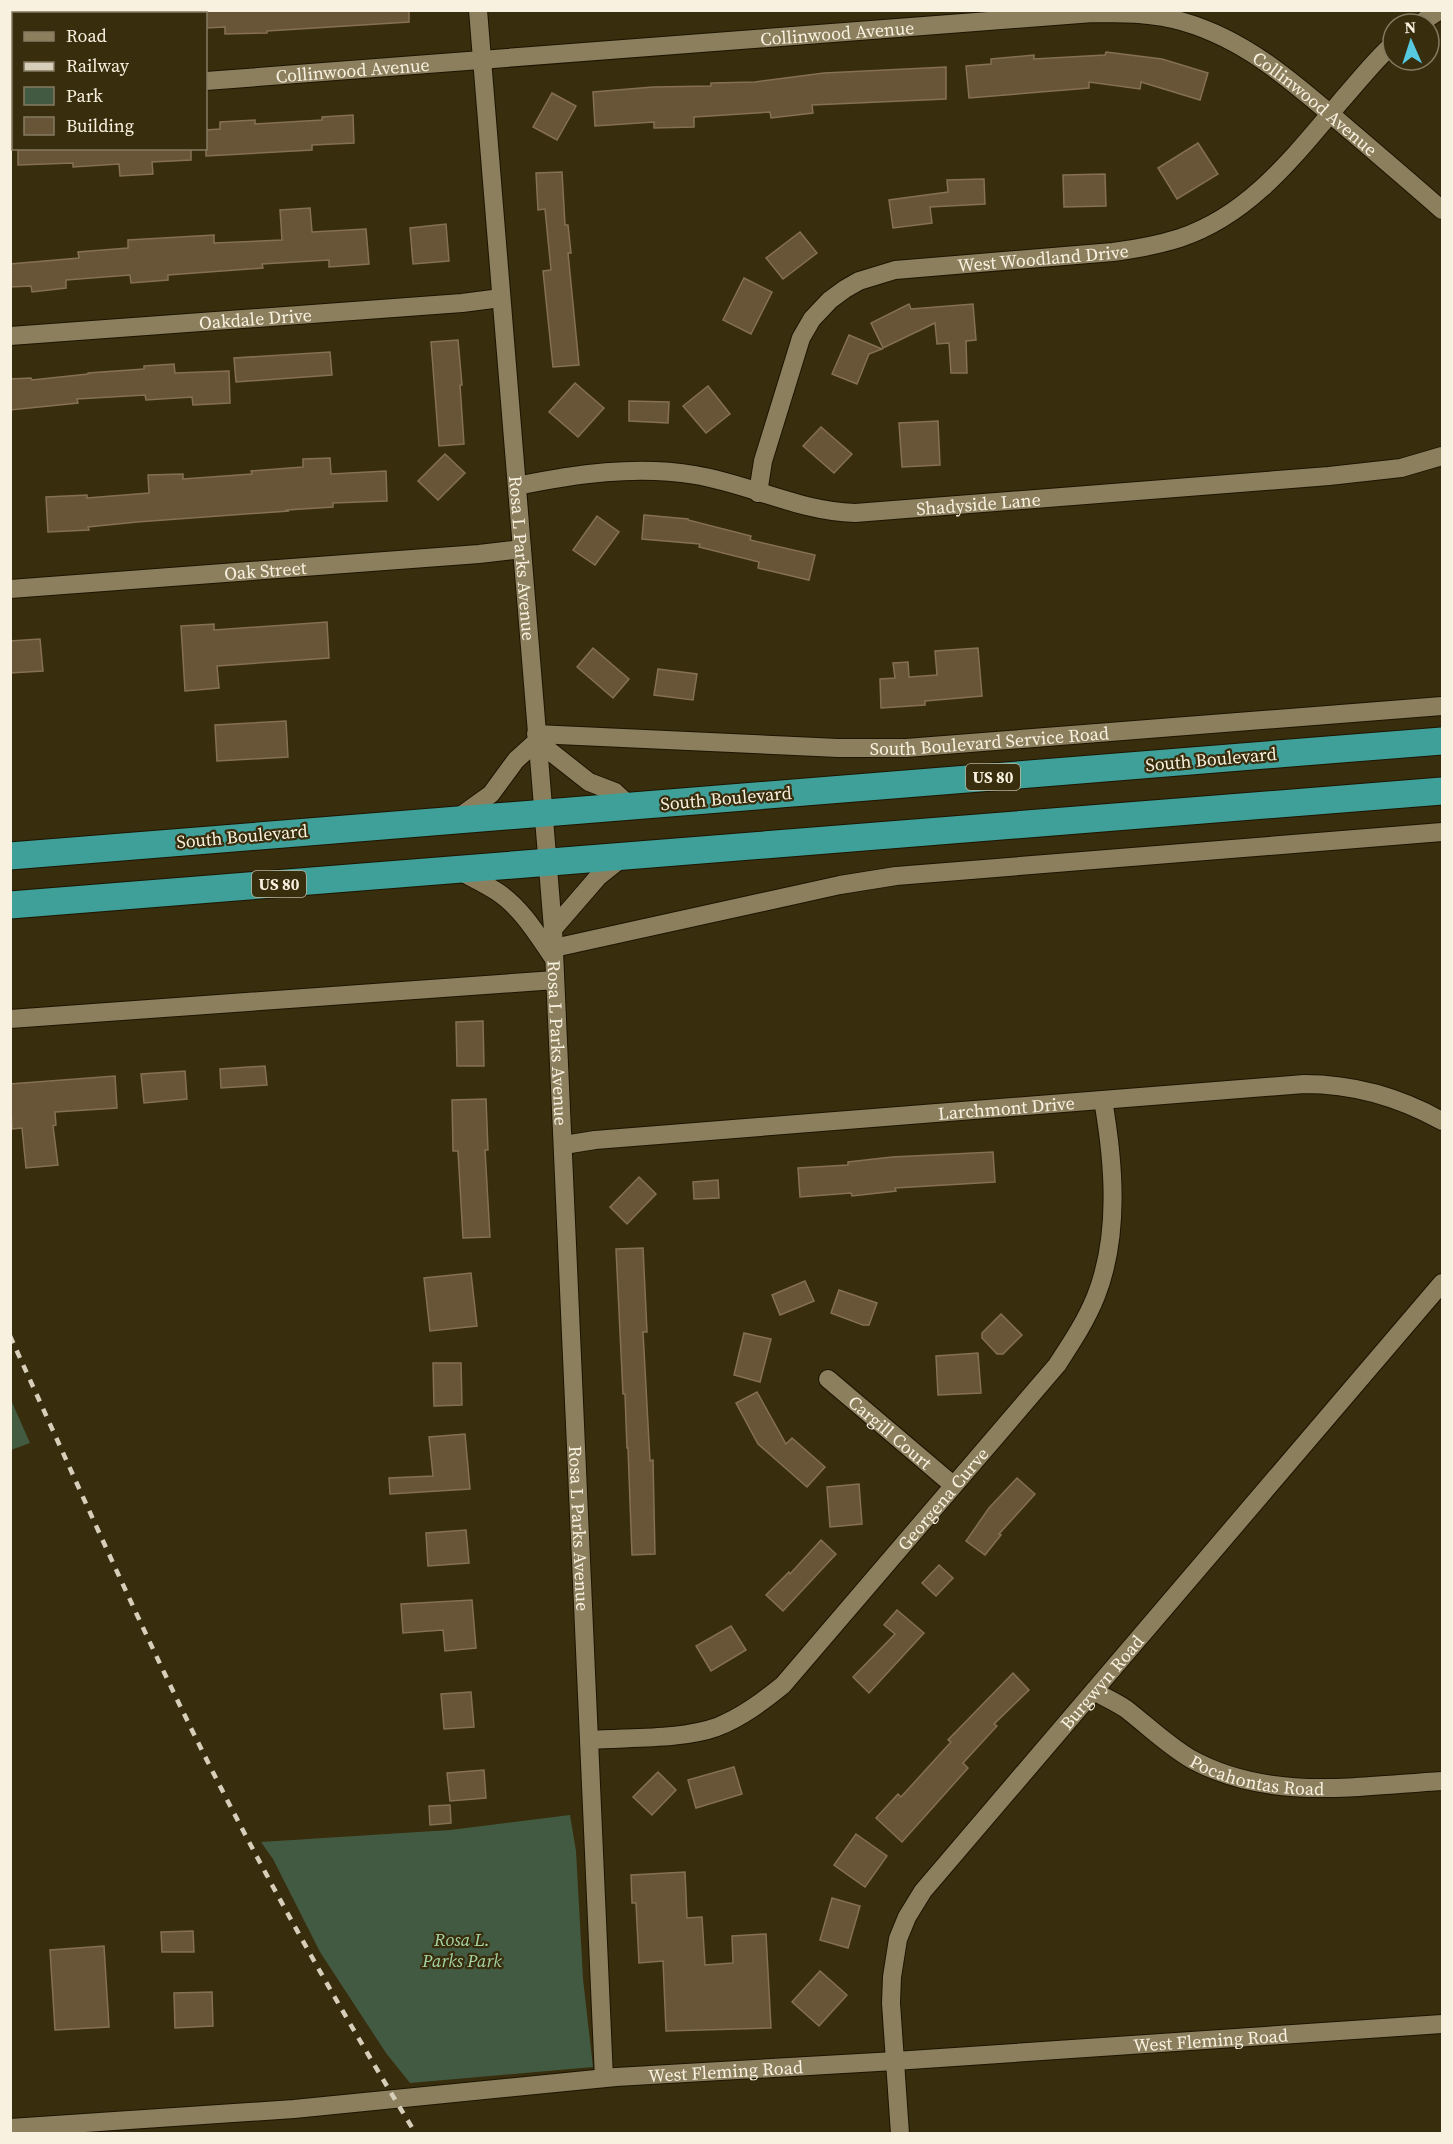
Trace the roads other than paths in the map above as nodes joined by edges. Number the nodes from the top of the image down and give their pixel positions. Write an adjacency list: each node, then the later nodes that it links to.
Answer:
1 (478, 10): 3 (street, Rosa L Parks Avenue)
2 (1381, 57): 5 (street, West Woodland Drive)
3 (482, 61): 4 (street, Collinwood Avenue); 5 (street, Collinwood Avenue); 7 (street, Rosa L Parks Avenue)
4 (207, 81)
5 (1330, 114): 6 (street, Collinwood Avenue); 11 (street, West Woodland Drive)
6 (1443, 210)
7 (501, 298): 8 (street, Oakdale Drive); 10 (street, Rosa L Parks Avenue)
8 (10, 336)
9 (1443, 456): 11 (street, Shadyside Lane)
10 (517, 486): 11 (street, Shadyside Lane); 12 (street, Rosa L Parks Avenue)
11 (758, 493)
12 (522, 549): 13 (street, Oak Street); 15 (street, Rosa L Parks Avenue)
13 (10, 589)
14 (1443, 706): 15 (street, South Boulevard Service Road)
15 (536, 738): 18 (street); 19 (street, Rosa L Parks Avenue); 20 (street)
16 (1443, 741): 18 (highway, South Boulevard / US 80)
17 (1443, 791): 23 (highway, US 80)
18 (630, 806): 19 (highway, South Boulevard / US 80)
19 (543, 812): 20 (highway, South Boulevard / US 80); 24 (street, Rosa L Parks Avenue)
20 (459, 817): 22 (highway, South Boulevard / US 80)
21 (1443, 832): 28 (street)
22 (10, 856)
23 (623, 857): 24 (highway, US 80); 27 (street)
24 (547, 862): 25 (highway, US 80); 27 (street, Rosa L Parks Avenue)
25 (458, 870): 26 (highway, US 80); 28 (street)
26 (10, 904)
27 (553, 929): 28 (street, Rosa L Parks Avenue)
28 (554, 954): 29 (street, Rosa L Parks Avenue)
29 (555, 980): 30 (street); 33 (street, Rosa L Parks Avenue)
30 (10, 1019)
31 (1103, 1100): 32 (street, Larchmont Drive); 33 (street, Larchmont Drive); 36 (street, Georgena Curve)
32 (1443, 1121)
33 (564, 1145): 38 (street, Rosa L Parks Avenue)
34 (1443, 1283): 37 (street, Burgwyn Road)
35 (828, 1379): 36 (street, Cargill Court)
36 (953, 1485): 38 (street, Georgena Curve)
37 (1094, 1691): 39 (street, Pocahontas Road); 41 (street, Burgwyn Road)
38 (589, 1740): 42 (street, Rosa L Parks Avenue)
39 (1443, 1780)
40 (1443, 2024): 41 (street, West Fleming Road)
41 (895, 2061): 42 (street, West Fleming Road); 44 (street, Burgwyn Road)
42 (604, 2078): 43 (street, West Fleming Road)
43 (10, 2128)
44 (900, 2133)

